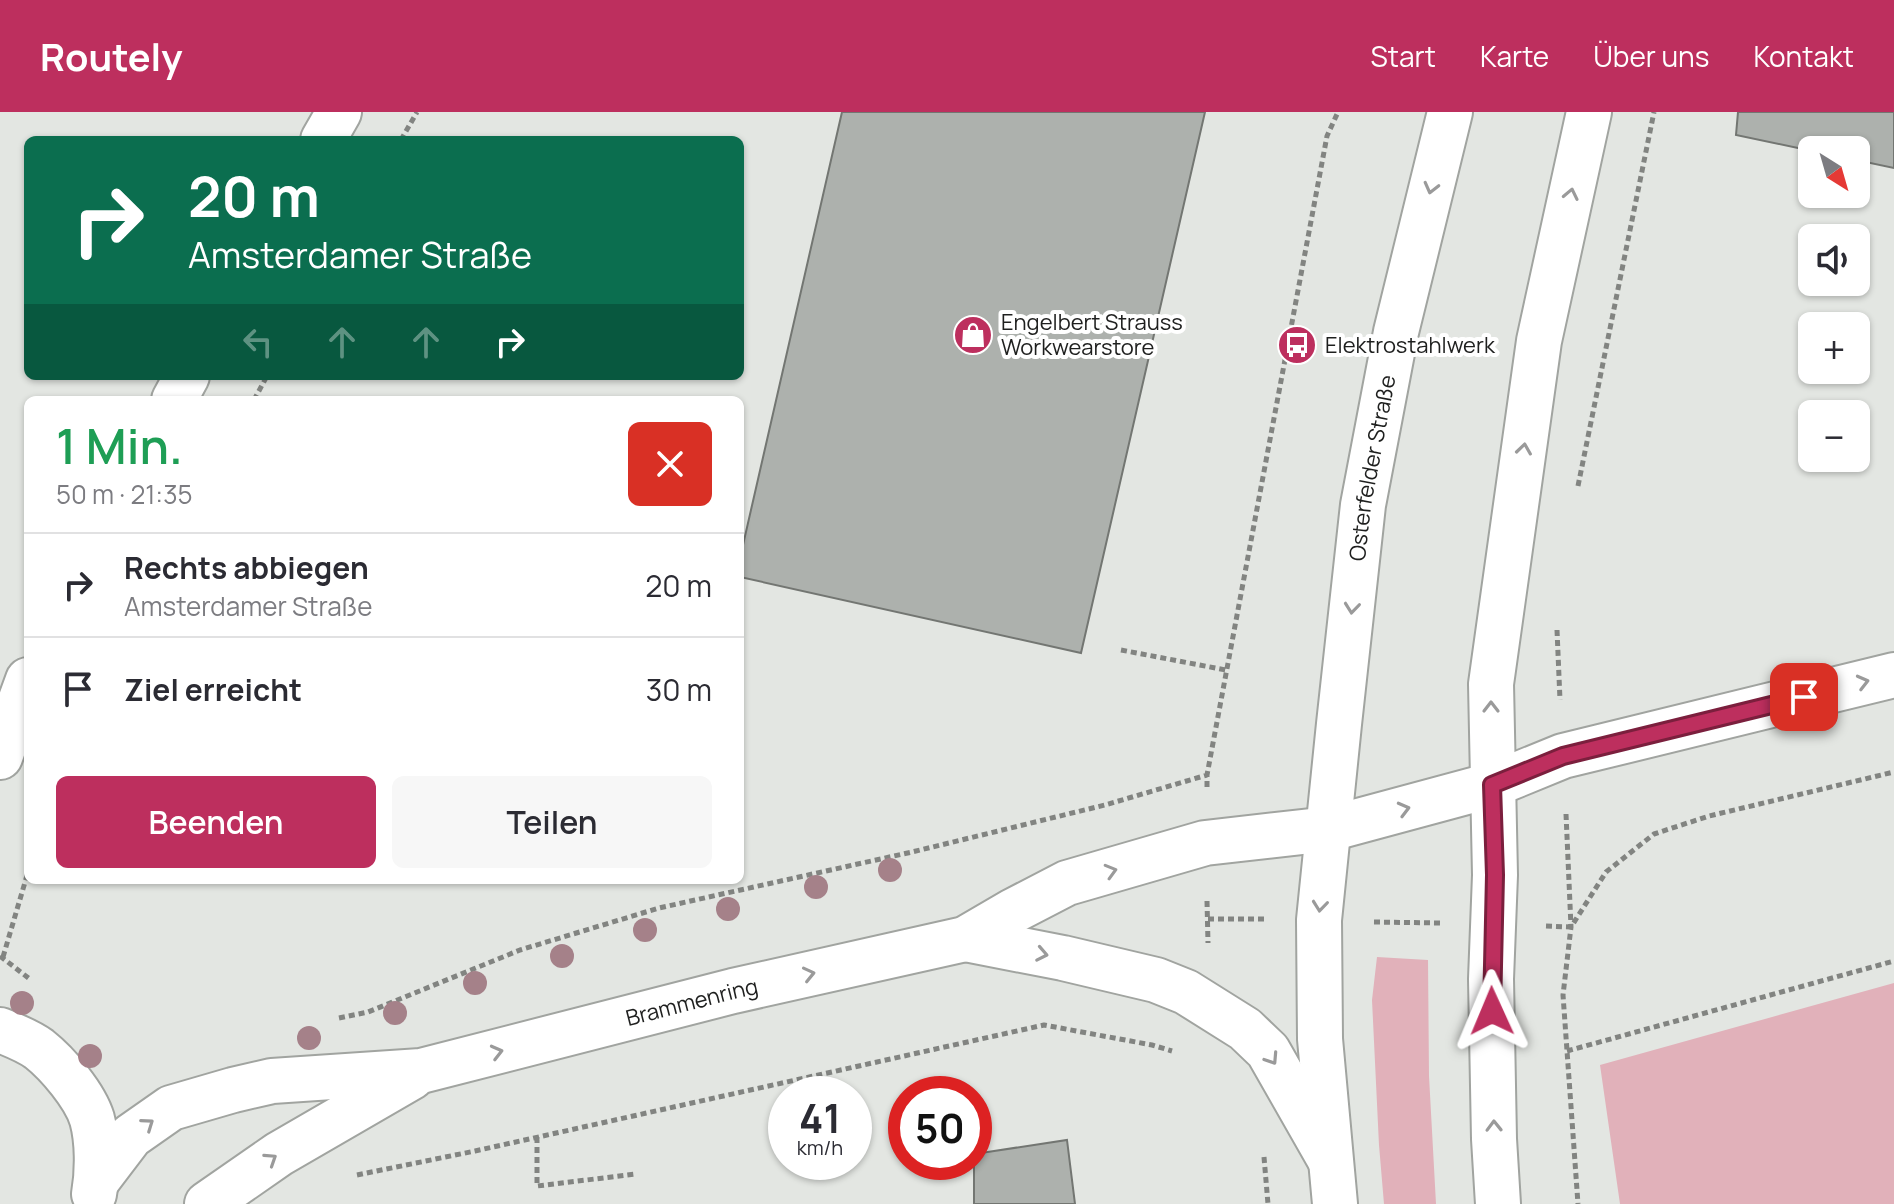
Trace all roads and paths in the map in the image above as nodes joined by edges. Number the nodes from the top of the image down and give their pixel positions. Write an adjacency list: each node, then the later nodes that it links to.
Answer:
1 (339, 112): 7 (street)
2 (417, 112): 8 (path)
3 (1338, 112): 12 (path)
4 (1450, 112): 20 (street, Osterfelder Straße, one-way to 20)
5 (1589, 112): 19 (street, one-way to 5)
6 (1654, 112): 9 (path)
7 (325, 136)
8 (403, 136)
9 (1578, 489)
10 (1557, 618): 15 (path)
11 (1121, 650): 12 (path)
12 (1226, 670): 18 (path)
13 (1894, 675): 15 (street, one-way to 13)
14 (24, 691): 16 (street)
15 (1563, 756): 19 (street); 26 (path)
16 (0, 757)
17 (1894, 772): 26 (path)
18 (1207, 775): 21 (path); 30 (path)
19 (1492, 785): 20 (street, one-way to 19); 25 (street)
20 (1329, 829): 21 (street, Brammenring); 24 (street, Osterfelder Straße, one-way to 24)
21 (1205, 843): 27 (street, Brammenring, one-way to 21)
22 (24, 884): 28 (path)
23 (1208, 919): 24 (path)
24 (1319, 920): 25 (path); 36 (street, Osterfelder Straße)
25 (1492, 925): 26 (path); 42 (street, one-way to 25)
26 (1571, 927): 32 (path)
27 (965, 939): 34 (street, Brammenring, one-way to 27); 36 (street, Brammenring, one-way to 36)
28 (3, 957)
29 (1894, 961): 32 (path)
30 (338, 1018)
31 (0, 1030): 39 (street, Brammenring)
32 (1567, 1051): 43 (path)
33 (1180, 1054): 35 (path)
34 (421, 1071): 39 (street, Brammenring, one-way to 34); 40 (street, Brammenring, one-way to 34)
35 (537, 1137): 37 (path); 38 (path)
36 (1329, 1158): 41 (street, Osterfelder Straße)
37 (636, 1174)
38 (349, 1177)
39 (94, 1193)
40 (207, 1204)
41 (1335, 1204)
42 (1498, 1204)
43 (1578, 1204)

